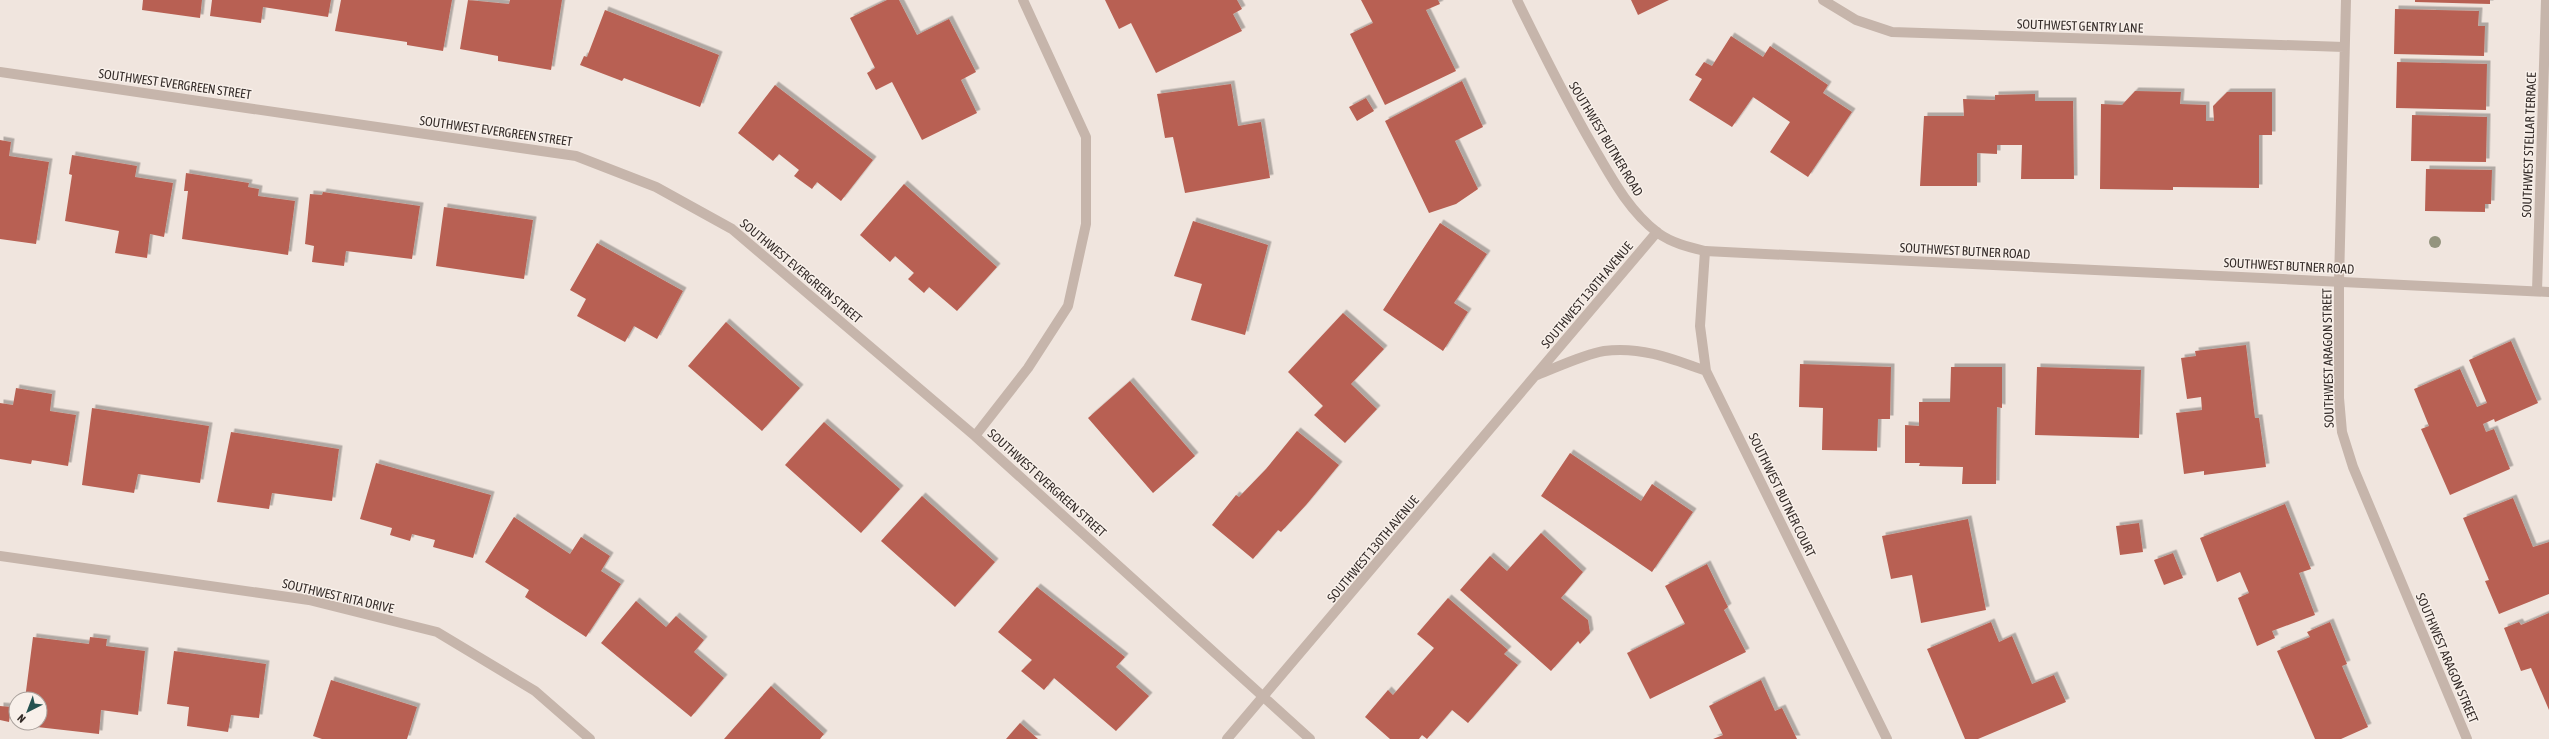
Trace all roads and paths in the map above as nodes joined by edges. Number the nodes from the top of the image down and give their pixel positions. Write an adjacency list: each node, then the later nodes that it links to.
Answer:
1 (1023, 0): 15 (street)
2 (1517, 0): 8 (street, SOUTHWEST BUTNER ROAD)
3 (1823, 0): 6 (street, SOUTHWEST GENTRY LANE)
4 (2346, 0): 6 (street, SOUTHWEST ARAGON STREET)
5 (2546, 0): 11 (street, SOUTHWEST STELLAR TERRACE)
6 (2344, 47): 10 (street, SOUTHWEST ARAGON STREET)
7 (0, 72): 15 (street, SOUTHWEST EVERGREEN STREET)
8 (1657, 232): 9 (street, SOUTHWEST BUTNER ROAD); 14 (street, SOUTHWEST 130TH AVENUE)
9 (1705, 251): 10 (street, SOUTHWEST BUTNER ROAD); 13 (street, SOUTHWEST BUTNER COURT)
10 (2339, 282): 11 (street, SOUTHWEST BUTNER ROAD); 22 (street, SOUTHWEST ARAGON STREET)
11 (2537, 291): 12 (street, SOUTHWEST BUTNER ROAD)
12 (2549, 292)
13 (1706, 371): 14 (street, SOUTHWEST 130TH AVENUE); 21 (street, SOUTHWEST BUTNER COURT)
14 (1537, 375): 17 (street, SOUTHWEST 130TH AVENUE)
15 (975, 436): 17 (street, SOUTHWEST EVERGREEN STREET)
16 (0, 556): 18 (street, SOUTHWEST RITA DRIVE)
17 (1265, 697): 19 (street, SOUTHWEST 130TH AVENUE); 20 (street, SOUTHWEST EVERGREEN STREET)
18 (590, 739)
19 (1227, 739)
20 (1310, 739)
21 (1887, 739)
22 (2466, 739)

